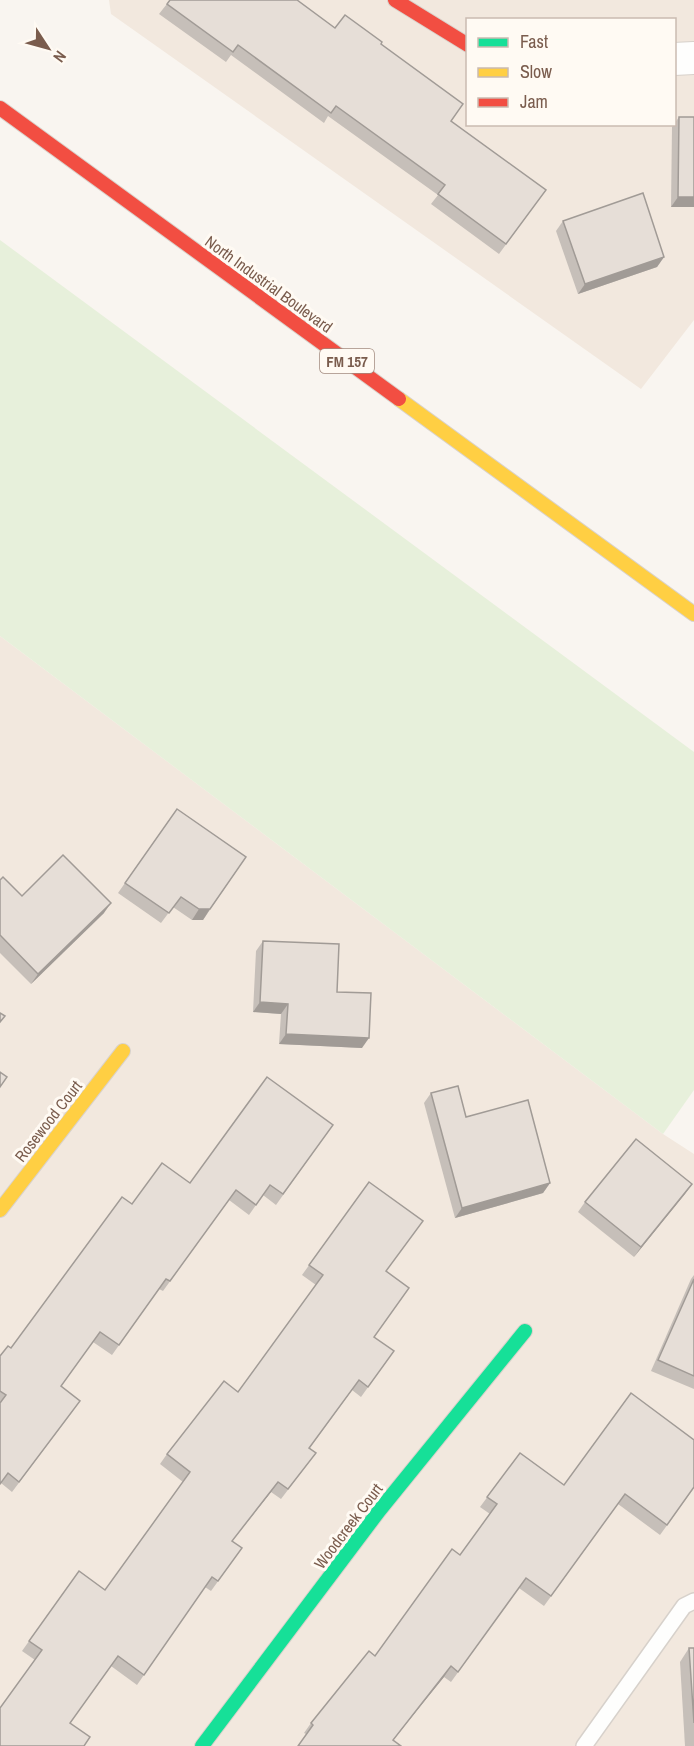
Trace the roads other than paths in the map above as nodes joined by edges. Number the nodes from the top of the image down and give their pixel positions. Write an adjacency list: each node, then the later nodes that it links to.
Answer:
1 (395, 0): 2 (main road)
2 (466, 44)
3 (694, 58): 4 (street)
4 (676, 59)
5 (0, 108): 6 (main road, North Industrial Boulevard / FM 157)
6 (694, 614)
7 (123, 1051): 8 (main road, Rosewood Court)
8 (0, 1210)
9 (525, 1331): 11 (main road, Woodcreek Court)
10 (694, 1601): 12 (lane)
11 (202, 1746)
12 (584, 1746)

